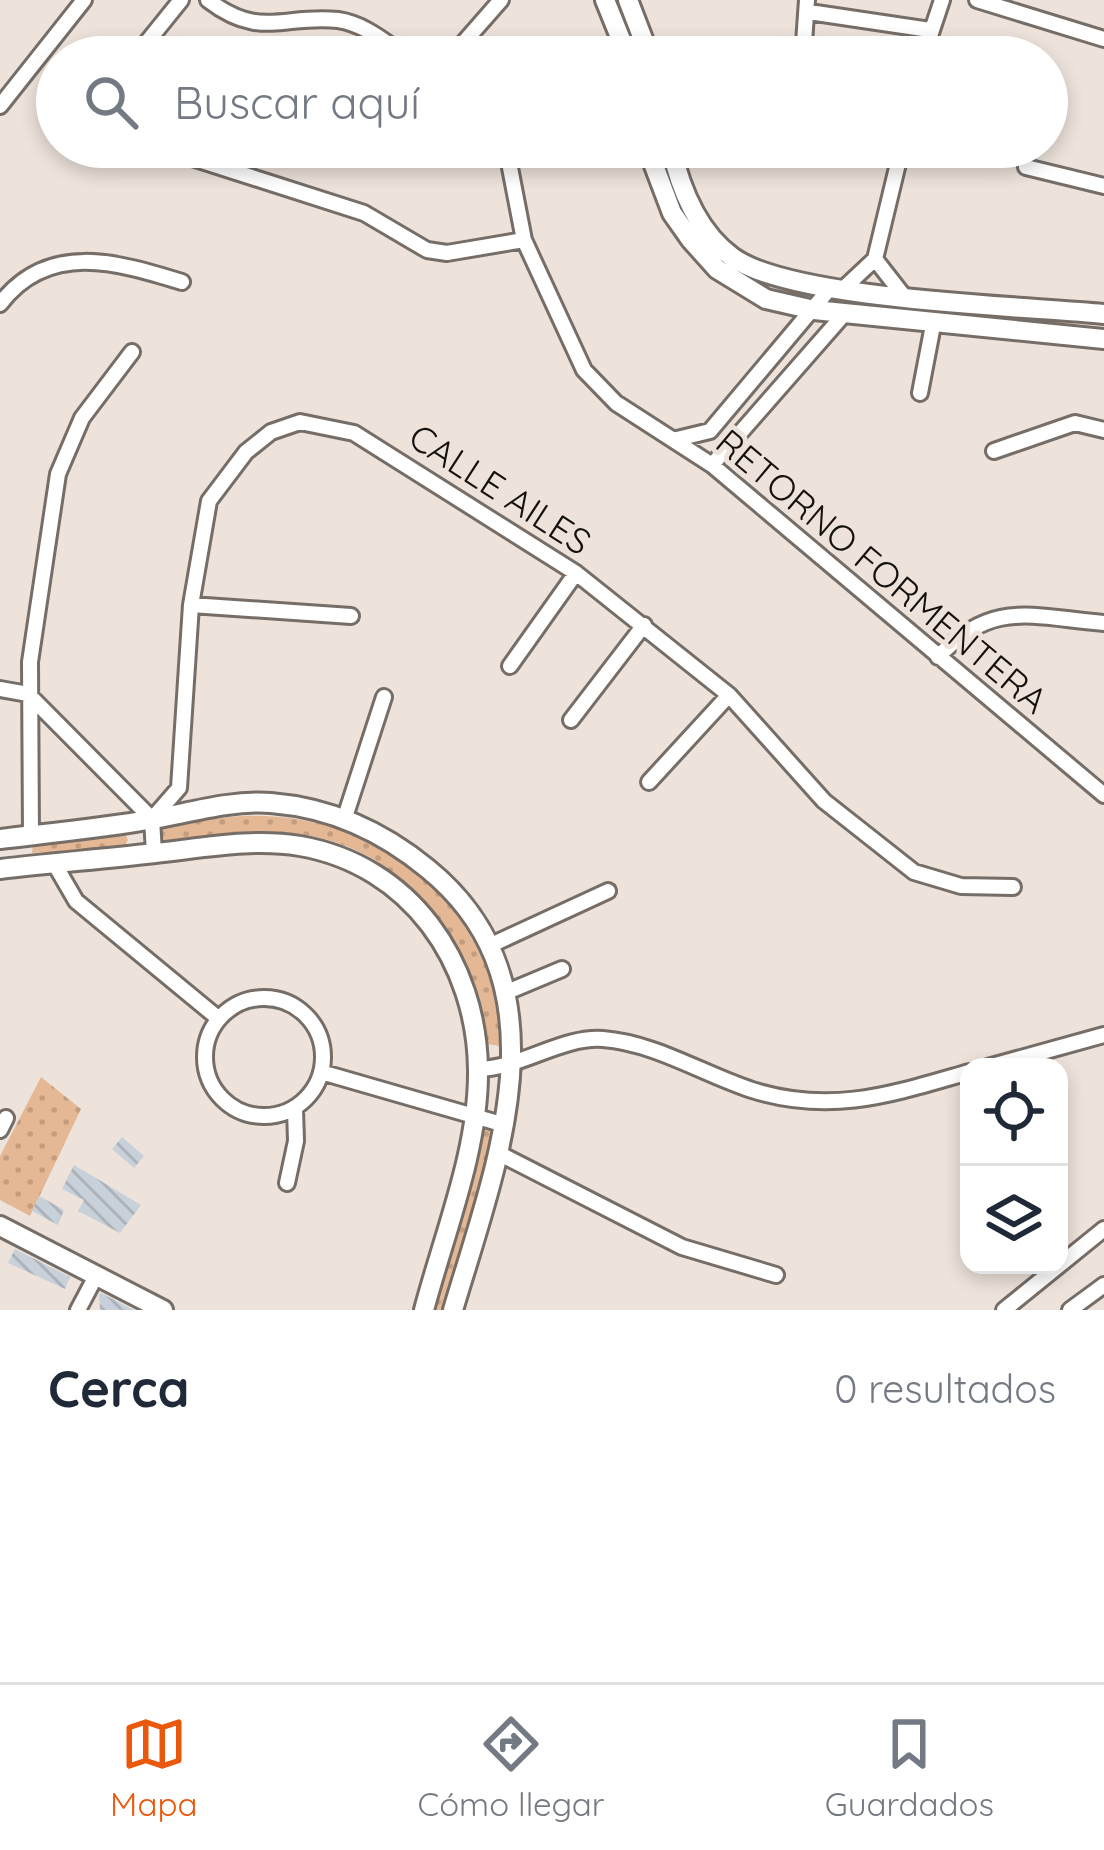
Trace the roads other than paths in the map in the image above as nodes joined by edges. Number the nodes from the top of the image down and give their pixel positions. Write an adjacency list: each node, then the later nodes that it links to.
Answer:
1 (84, 0): 11 (street)
2 (181, 0): 12 (street)
3 (208, 0): 13 (street)
4 (501, 0): 14 (street)
5 (605, 0): 15 (main road)
6 (628, 0): 16 (main road)
7 (942, 0): 10 (street)
8 (977, 0): 19 (street)
9 (808, 6): 10 (street); 17 (street)
10 (930, 30): 18 (street)
11 (55, 36)
12 (151, 36)
13 (376, 36)
14 (470, 36)
15 (620, 36)
16 (642, 36)
17 (805, 36)
18 (928, 36)
19 (1104, 40)
20 (36, 61): 21 (street)
21 (0, 106)
22 (225, 168): 29 (street)
23 (510, 168): 29 (street, RETORNO FORMENTERA)
24 (655, 168): 36 (main road)
25 (675, 168): 32 (main road)
26 (897, 168): 30 (street)
27 (1031, 168): 28 (street)
28 (1104, 186)
29 (524, 240): 46 (street, RETORNO FORMENTERA)
30 (875, 259): 32 (street); 34 (street)
31 (182, 282): 35 (street)
32 (838, 288): 33 (main road); 36 (street)
33 (872, 292): 34 (main road); 38 (main road)
34 (902, 295): 39 (main road)
35 (0, 304)
36 (814, 310): 37 (main road); 45 (street)
37 (846, 312): 38 (main road); 48 (street)
38 (871, 313): 40 (main road)
39 (1104, 314)
40 (934, 320): 41 (main road); 43 (street)
41 (1104, 339)
42 (133, 352): 57 (street)
43 (920, 393)
44 (1104, 430): 47 (street)
45 (703, 436): 46 (street); 48 (street)
46 (677, 439): 48 (street, RETORNO FORMENTERA)
47 (994, 451)
48 (717, 459): 54 (street, RETORNO FORMENTERA)
49 (576, 573): 50 (street, CALLE AILES); 52 (street, CALLE AILES); 55 (street)
50 (191, 605): 51 (street); 64 (street, CALLE AILES)
51 (351, 616)
52 (644, 625): 58 (street, CALLE AILES); 60 (street)
53 (1101, 625): 54 (street)
54 (938, 657): 62 (street, RETORNO FORMENTERA)
55 (510, 666)
56 (0, 689): 57 (street)
57 (28, 694): 64 (street); 65 (street)
58 (730, 695): 61 (street); 70 (street, CALLE AILES)
59 (384, 697): 63 (street)
60 (571, 720)
61 (650, 782)
62 (1104, 795)
63 (345, 817): 64 (main road); 72 (main road)
64 (152, 819): 65 (main road); 67 (street)
65 (32, 835): 66 (main road)
66 (5, 838): 69 (main road)
67 (154, 853): 68 (main road); 79 (main road)
68 (54, 863): 69 (main road); 75 (street)
69 (7, 868)
70 (1013, 887)
71 (608, 891): 72 (street)
72 (491, 945): 74 (main road)
73 (562, 969): 74 (street)
74 (507, 992): 78 (main road)
75 (219, 1018): 80 (street); 82 (street)
76 (1104, 1035): 77 (street)
77 (1021, 1058)
78 (510, 1068): 79 (street); 81 (street); 84 (main road)
79 (478, 1069): 83 (main road)
80 (322, 1072): 82 (street); 83 (street)
81 (960, 1075)
82 (295, 1108): 86 (street)
83 (475, 1116): 84 (street); 94 (main road)
84 (505, 1125): 85 (main road)
85 (500, 1154): 90 (street); 95 (main road)
86 (287, 1183)
87 (0, 1226): 89 (main road)
88 (1104, 1229): 96 (street)
89 (96, 1276): 92 (street); 93 (main road)
90 (776, 1276)
91 (1104, 1285): 97 (street)
92 (78, 1310)
93 (163, 1310)
94 (424, 1310)
95 (453, 1310)
96 (1004, 1310)
97 (1070, 1310)

